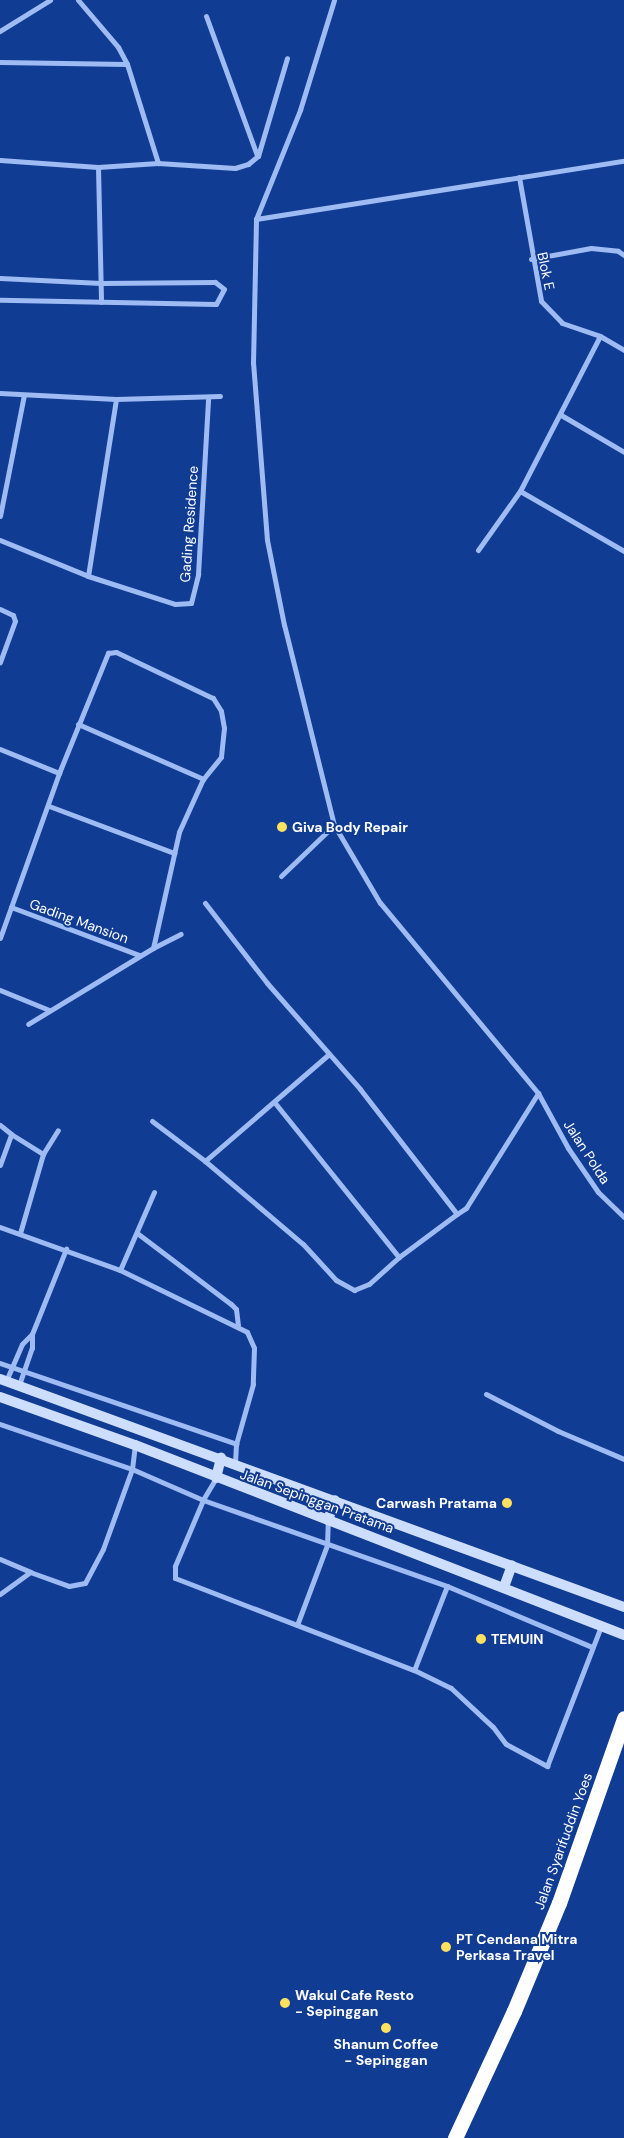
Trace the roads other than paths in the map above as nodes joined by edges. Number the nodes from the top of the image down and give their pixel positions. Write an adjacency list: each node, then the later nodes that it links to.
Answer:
1 (50, 0): 5 (street)
2 (78, 0): 8 (street)
3 (334, 0): 15 (street)
4 (206, 16): 9 (street)
5 (0, 31)
6 (287, 58): 9 (street)
7 (0, 62): 8 (street)
8 (127, 64): 12 (street)
9 (258, 156): 12 (street)
10 (0, 160): 13 (street)
11 (624, 161): 14 (street)
12 (158, 163): 13 (street)
13 (98, 167): 19 (street)
14 (519, 177): 15 (street); 17 (street, Blok E)
15 (256, 219): 44 (street, Jalan Polda)
16 (624, 255): 17 (street)
17 (531, 258): 22 (street, Blok E)
18 (0, 278): 19 (street)
19 (100, 283): 21 (street); 21 (street)
20 (0, 300): 21 (street)
21 (101, 302)
22 (600, 336): 23 (street, Blok E); 29 (street)
23 (624, 350)
24 (0, 393): 25 (street)
25 (24, 395): 28 (street); 32 (street)
26 (220, 396): 27 (street)
27 (208, 398): 28 (street); 36 (street, Gading Residence)
28 (116, 399): 36 (street)
29 (561, 415): 30 (street); 31 (street)
30 (624, 452)
31 (520, 491): 34 (street); 35 (street)
32 (0, 516)
33 (0, 540): 36 (street, Gading Residence)
34 (478, 550)
35 (624, 551)
36 (88, 576)
37 (0, 610): 38 (street)
38 (0, 662)
39 (78, 724): 41 (street, Gading Mansion); 42 (street); 42 (street, Gading Mansion)
40 (0, 749): 41 (street)
41 (59, 773): 43 (street, Gading Mansion)
42 (203, 779): 45 (street, Gading Mansion)
43 (49, 806): 45 (street); 48 (street, Gading Mansion)
44 (334, 825): 46 (street); 59 (street, Jalan Polda)
45 (174, 854): 53 (street, Gading Mansion)
46 (281, 876)
47 (205, 903): 58 (street)
48 (11, 907): 50 (street, Gading Mansion); 54 (street, Gading Mansion)
49 (0, 916): 50 (street)
50 (7, 919): 52 (street, Gading Mansion)
51 (182, 934): 53 (street)
52 (0, 938)
53 (153, 948): 54 (street, Gading Mansion)
54 (139, 955): 56 (street, Gading Mansion)
55 (0, 990): 56 (street)
56 (49, 1010): 57 (street, Gading Mansion)
57 (28, 1024)
58 (328, 1054): 60 (street); 69 (street)
59 (538, 1093): 69 (street); 70 (street, Jalan Polda)
60 (275, 1103): 66 (street); 75 (street)
61 (152, 1121): 66 (street)
62 (0, 1125): 64 (street)
63 (58, 1130): 65 (street)
64 (11, 1134): 65 (street); 67 (street)
65 (43, 1154): 72 (street)
66 (205, 1161): 75 (street)
67 (0, 1165)
68 (154, 1192): 73 (street)
69 (457, 1214): 75 (street)
70 (624, 1217)
71 (0, 1227): 72 (street)
72 (20, 1233): 74 (street)
73 (137, 1233): 76 (street); 77 (street)
74 (66, 1249): 76 (street); 78 (street)
75 (399, 1257)
76 (120, 1270): 77 (street)
77 (238, 1325): 88 (street)
78 (32, 1334): 80 (street); 81 (street)
79 (0, 1363): 80 (street)
80 (11, 1367): 81 (street); 82 (street)
81 (24, 1372): 83 (street); 88 (street)
82 (3, 1380): 83 (street, Jalan Sepinggan Pratama); 85 (street)
83 (18, 1386): 86 (street); 90 (street, Jalan Sepinggan Pratama)
84 (486, 1394): 91 (street)
85 (1, 1397): 86 (street, Jalan Sepinggan Pratama)
86 (14, 1403): 89 (street, Jalan Sepinggan Pratama)
87 (0, 1424): 93 (street)
88 (236, 1444): 92 (street)
89 (135, 1445): 93 (street); 94 (street, Jalan Sepinggan Pratama)
90 (221, 1458): 92 (street, Jalan Sepinggan Pratama); 94 (street)
91 (624, 1459)
92 (235, 1463): 96 (street, Jalan Sepinggan Pratama)
93 (132, 1470): 95 (street); 102 (street)
94 (216, 1478): 95 (street); 97 (street, Jalan Sepinggan Pratama)
95 (203, 1500): 98 (street); 107 (street)
96 (335, 1500): 97 (street); 100 (street, Jalan Sepinggan Pratama)
97 (328, 1520): 98 (street); 104 (street, Jalan Sepinggan Pratama)
98 (327, 1545): 103 (street); 107 (street)
99 (1, 1560): 101 (street); 102 (street)
100 (512, 1566): 104 (street); 106 (street, Jalan Sepinggan Pratama)
101 (0, 1567)
102 (30, 1572): 105 (street)
103 (447, 1586): 110 (street); 111 (street)
104 (504, 1587): 108 (street, Jalan Sepinggan Pratama)
105 (0, 1594)
106 (624, 1607)
107 (297, 1625): 111 (street)
108 (601, 1625): 109 (street, Jalan Sepinggan Pratama); 110 (street)
109 (624, 1635)
110 (592, 1647): 111 (street)
111 (414, 1670)
112 (624, 1718): 113 (highway, Jalan Syarifuddin Yoes)
113 (455, 2138)

